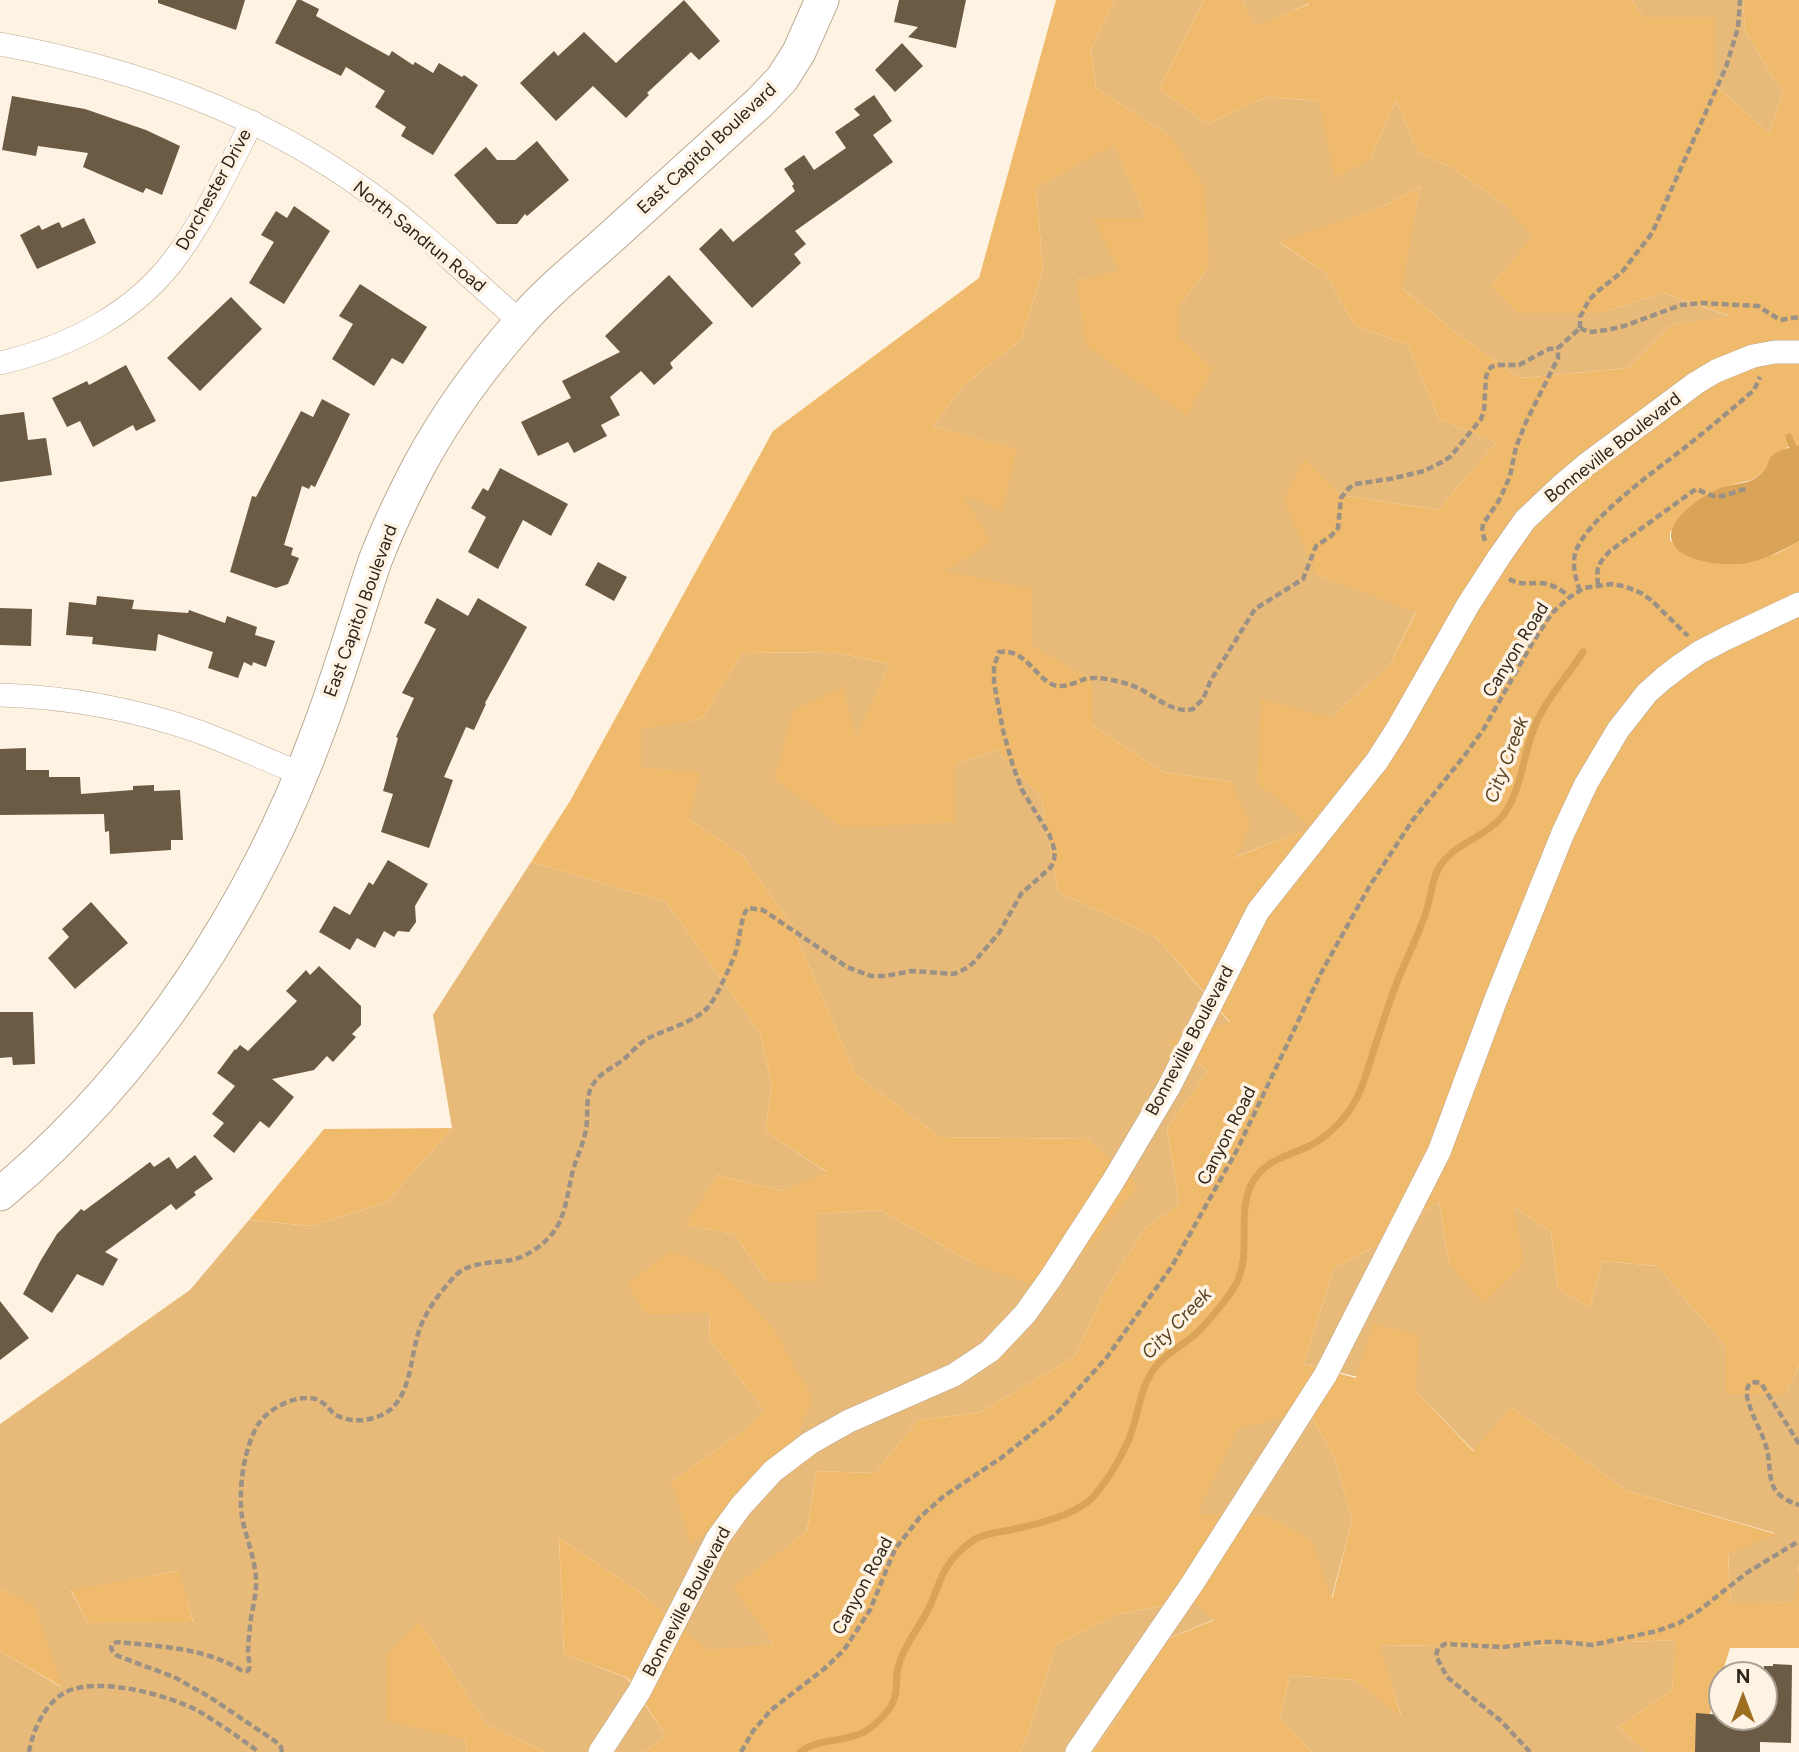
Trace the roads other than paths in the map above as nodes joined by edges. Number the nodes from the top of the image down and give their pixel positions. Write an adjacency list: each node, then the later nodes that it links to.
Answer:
1 (822, 0): 4 (street, East Capitol Boulevard)
2 (0, 44): 3 (street, North Sandrun Road)
3 (252, 122): 4 (street, North Sandrun Road); 6 (street, Dorchester Drive)
4 (521, 322): 9 (street, East Capitol Boulevard)
5 (1799, 352): 11 (street, Bonneville Boulevard)
6 (0, 363)
7 (1799, 604): 12 (street)
8 (0, 695): 9 (street)
9 (302, 774): 10 (street, East Capitol Boulevard)
10 (4, 1183)
11 (600, 1752)
12 (1077, 1752)

